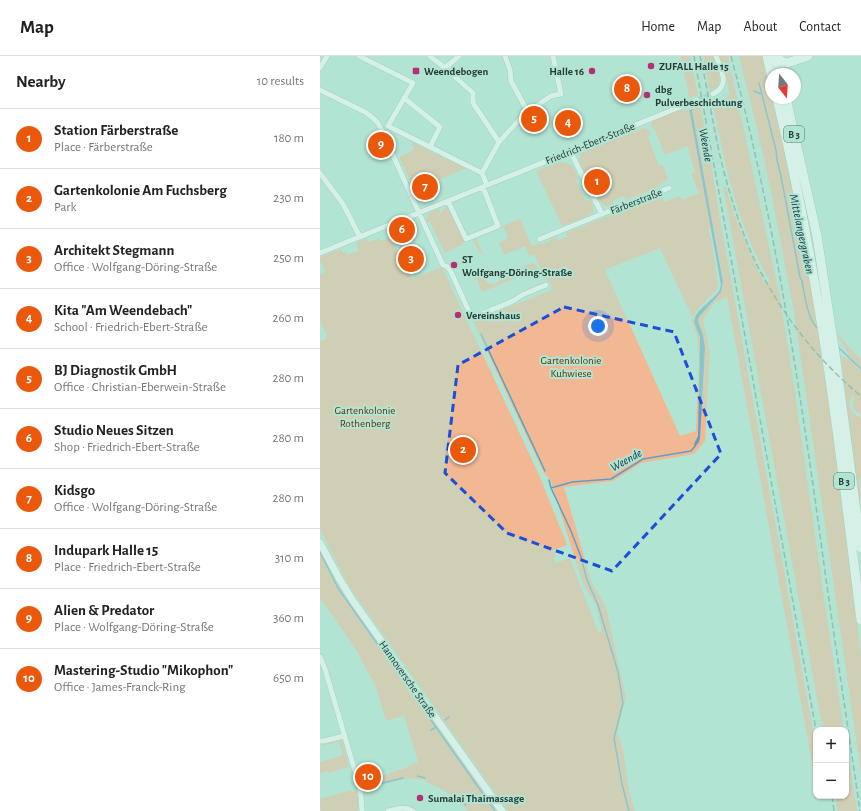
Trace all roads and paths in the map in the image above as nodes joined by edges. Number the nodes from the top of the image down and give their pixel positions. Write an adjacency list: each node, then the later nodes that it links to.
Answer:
1 (327, 56): 10 (street)
2 (359, 56): 16 (street)
3 (430, 56): 11 (street)
4 (459, 56): 11 (street)
5 (506, 56): 20 (street)
6 (553, 56): 20 (street)
7 (716, 56): 15 (street)
8 (773, 56): 9 (highway); 12 (highway); 13 (highway)
9 (808, 56)
10 (320, 68)
11 (446, 68): 23 (street)
12 (772, 68)
13 (778, 68)
14 (320, 90): 22 (street)
15 (713, 94)
16 (404, 98): 21 (street); 24 (street)
17 (698, 100): 25 (street, Friedrich-Ebert-Straße)
18 (778, 104): 39 (highway, B 3)
19 (787, 104): 38 (highway, B 3)
20 (528, 112): 23 (street)
21 (388, 126): 22 (street); 24 (street)
22 (381, 129): 31 (street)
23 (499, 142): 27 (street)
24 (430, 147): 27 (street)
25 (570, 151): 28 (street, Friedrich-Ebert-Straße); 32 (street, Färberstraße)
26 (320, 173): 33 (street)
27 (482, 173): 28 (street)
28 (485, 186): 30 (street, Friedrich-Ebert-Straße); 30 (street)
29 (669, 188): 32 (street, Färberstraße)
30 (448, 201): 31 (street, Friedrich-Ebert-Straße)
31 (419, 213): 33 (street, Friedrich-Ebert-Straße); 36 (street)
32 (602, 214): 34 (street, Färberstraße)
33 (360, 237): 35 (street, Friedrich-Ebert-Straße)
34 (540, 239)
35 (320, 253)
36 (546, 285)
37 (320, 543): 46 (street, Hannoversche Straße)
38 (861, 548)
39 (861, 620)
40 (320, 657): 41 (street)
41 (344, 736): 42 (street); 43 (street)
42 (320, 741)
43 (362, 811)
44 (388, 811): 45 (street)
45 (413, 811)
46 (502, 811)

